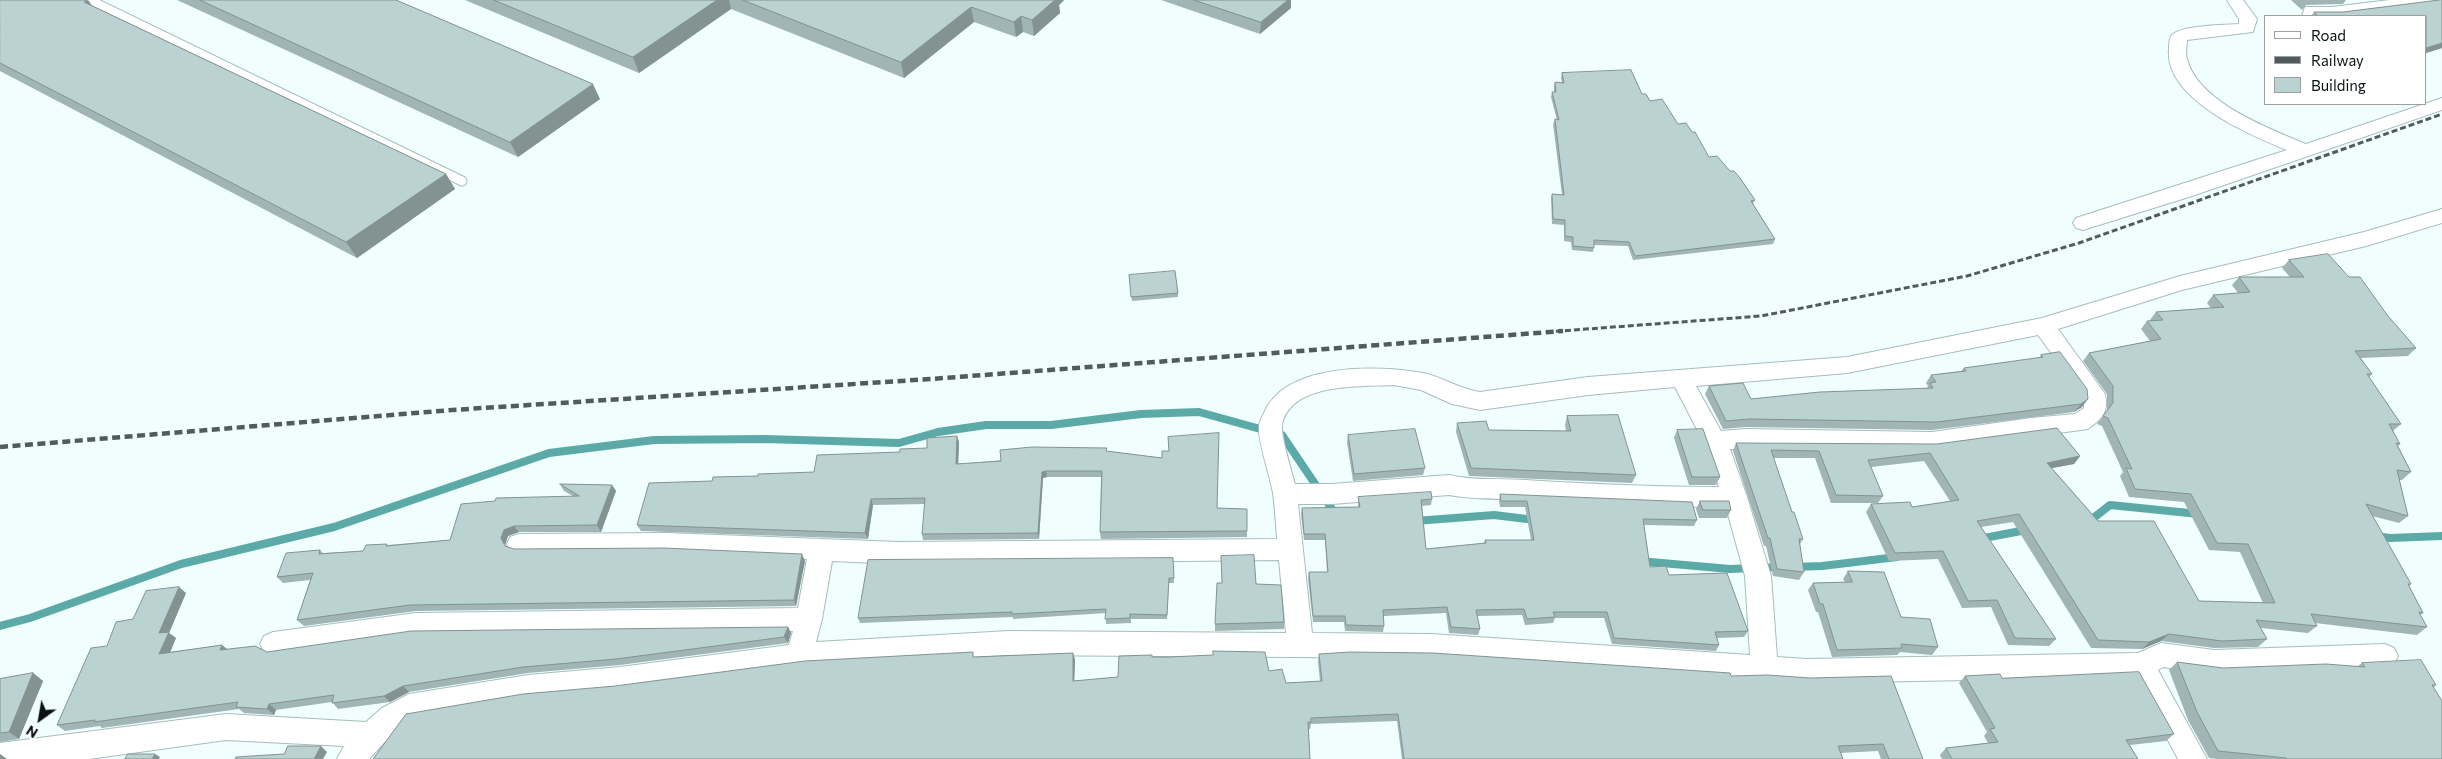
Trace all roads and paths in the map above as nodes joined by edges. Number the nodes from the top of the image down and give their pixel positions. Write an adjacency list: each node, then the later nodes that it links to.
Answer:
1 (89, 0): 10 (lane)
2 (2234, 0): 9 (street)
3 (2432, 0): 4 (street)
4 (2408, 1): 5 (street)
5 (2347, 5): 6 (street)
6 (2311, 15)
7 (2427, 95): 8 (street)
8 (2442, 104): 9 (street)
9 (2304, 150): 12 (street)
10 (462, 181)
11 (2442, 216): 13 (street)
12 (2083, 223)
13 (2043, 326): 14 (street); 15 (street)
14 (1682, 380): 15 (street); 16 (street)
15 (1715, 441): 17 (street)
16 (1285, 494): 17 (street); 20 (street)
17 (1735, 497): 27 (street)
18 (519, 544): 19 (street)
19 (821, 549): 20 (street); 21 (street)
20 (1291, 549): 23 (street)
21 (809, 619): 22 (street); 24 (street)
22 (273, 644)
23 (1300, 645): 24 (street); 27 (street)
24 (800, 655): 28 (street)
25 (2385, 656): 26 (street)
26 (2141, 665): 27 (street); 31 (street)
27 (1764, 666)
28 (370, 735): 29 (street); 30 (street)
29 (0, 756)
30 (351, 759)
31 (2193, 759)

